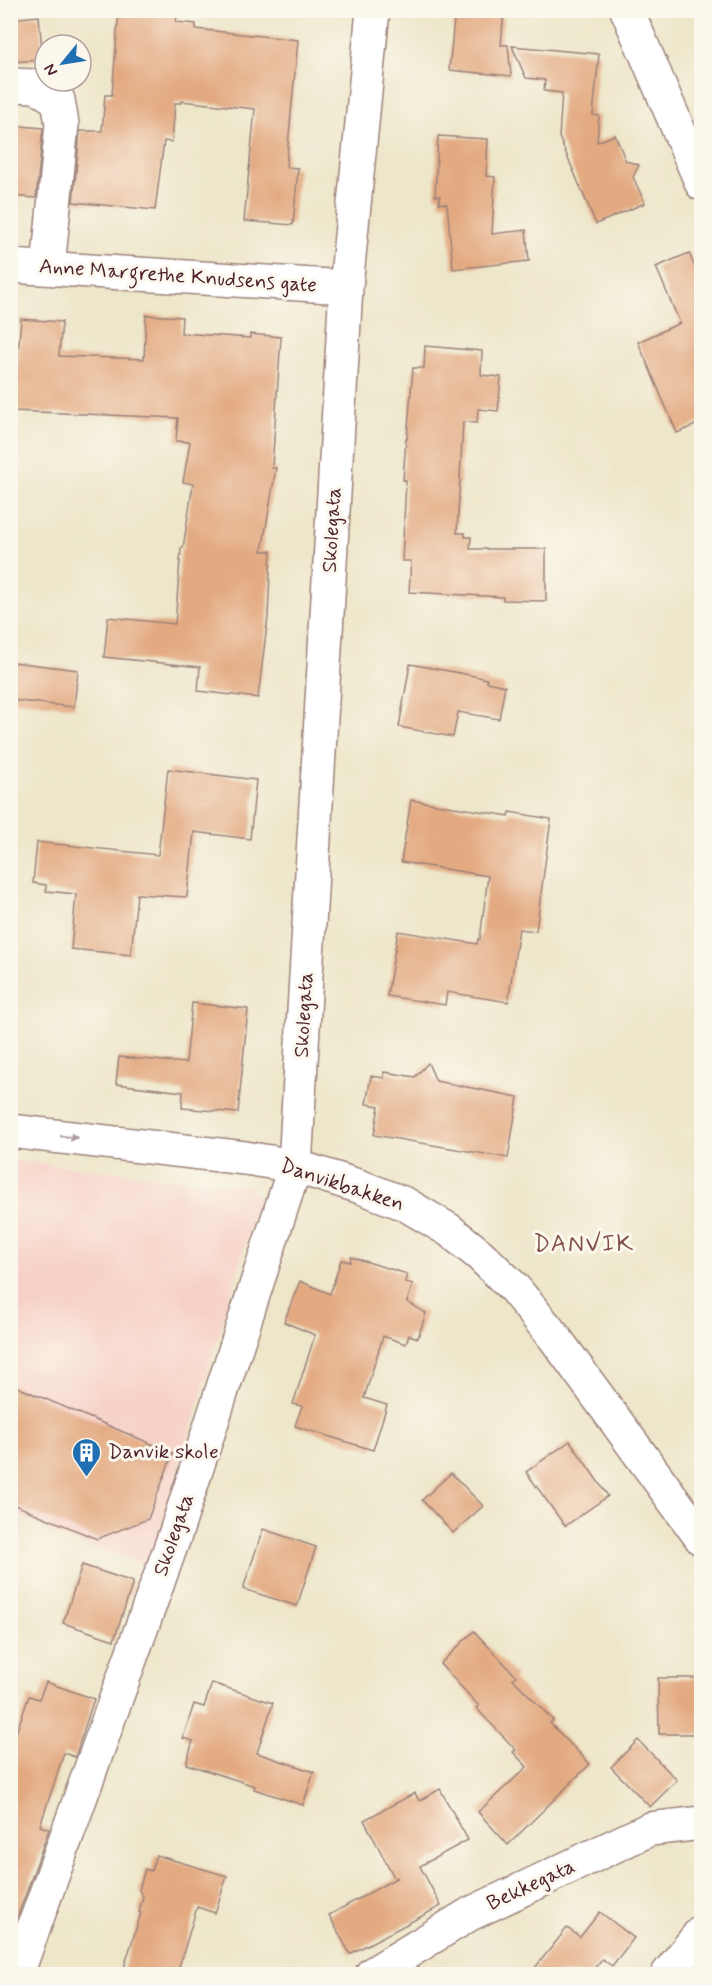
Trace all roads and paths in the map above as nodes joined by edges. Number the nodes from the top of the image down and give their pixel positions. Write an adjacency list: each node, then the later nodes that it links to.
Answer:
1 (373, 10): 7 (street, Skolegata)
2 (627, 10): 4 (street)
3 (10, 85): 6 (street)
4 (702, 184)
5 (10, 266): 6 (street, Anne Margrethe Knudsens gate)
6 (48, 268): 7 (street, Anne Margrethe Knudsens gate)
7 (346, 287): 9 (street, Skolegata)
8 (10, 1131): 9 (street, Danvikbakken, one-way to 9)
9 (295, 1166): 10 (street, Danvikbakken); 13 (street, Skolegata)
10 (702, 1539)
11 (702, 1823): 14 (street, Bekkegata)
12 (702, 1931): 15 (street)
13 (17, 1974)
14 (372, 1974)
15 (668, 1974)

